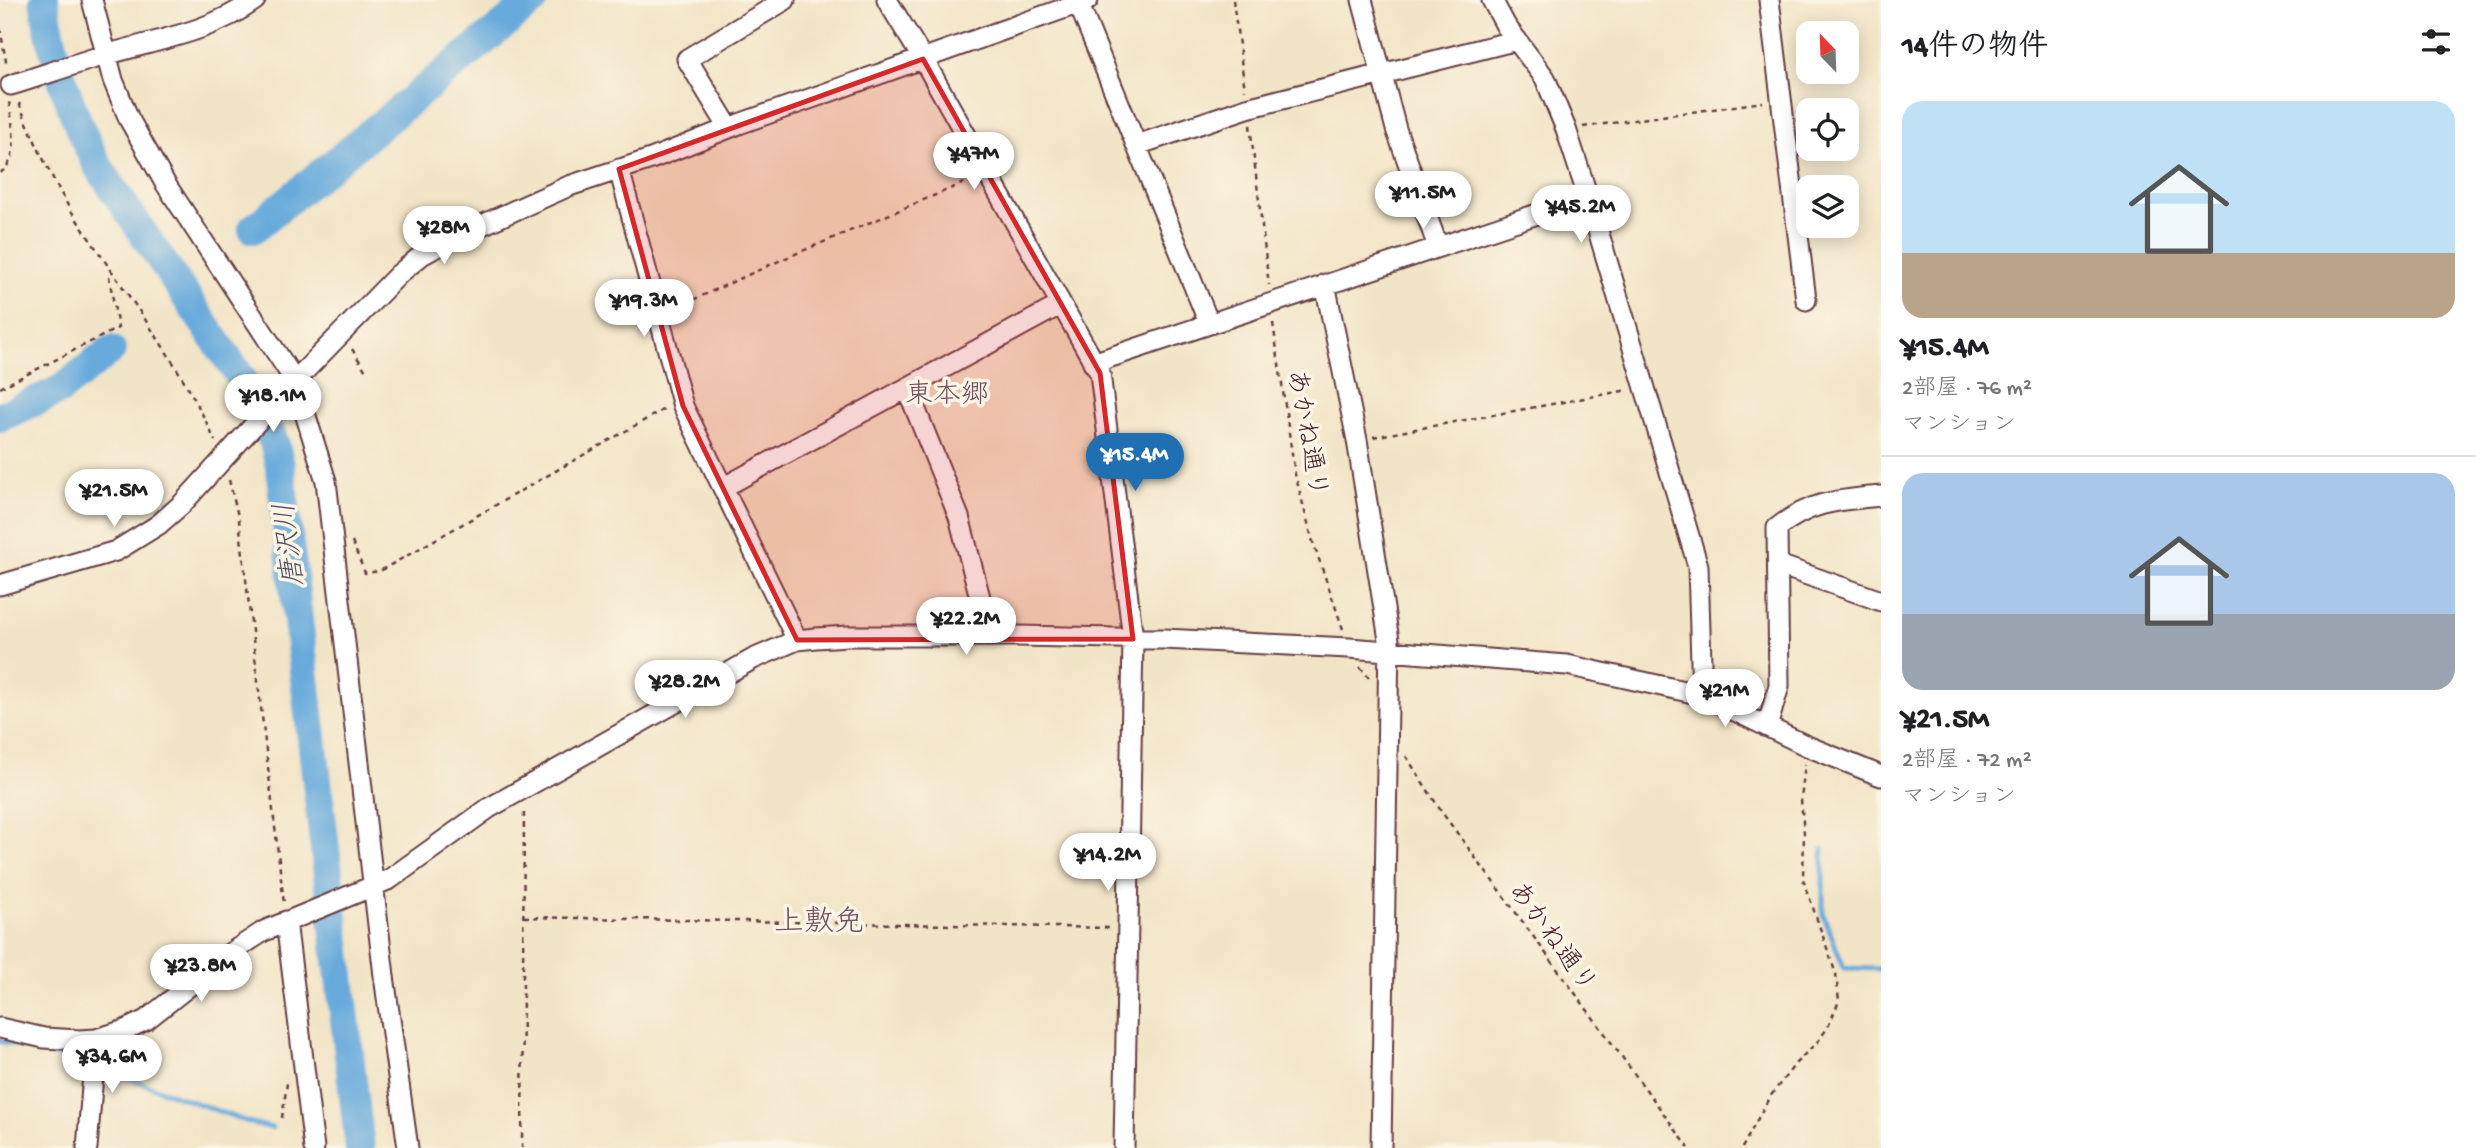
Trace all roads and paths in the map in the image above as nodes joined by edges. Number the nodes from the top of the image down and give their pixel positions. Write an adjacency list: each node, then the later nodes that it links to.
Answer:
1 (92, 0): 12 (street)
2 (255, 0): 12 (street)
3 (785, 0): 18 (street)
4 (887, 0): 13 (street)
5 (1233, 0): 17 (path)
6 (1362, 0): 14 (street)
7 (1492, 0): 11 (street)
8 (1769, 0): 16 (street)
9 (1081, 1): 13 (street); 20 (street)
10 (0, 27): 15 (path)
11 (1517, 40): 14 (street); 19 (street)
12 (101, 57): 15 (street); 37 (street)
13 (923, 59): 18 (street); 23 (street)
14 (1381, 74): 17 (street); 25 (street)
15 (17, 83): 22 (path); 26 (path)
16 (1781, 100): 19 (path); 29 (street)
17 (1247, 108): 20 (street); 28 (path)
18 (729, 128): 21 (street)
19 (1566, 129): 24 (street)
20 (1137, 145): 33 (street)
21 (619, 169): 32 (street); 34 (street)
22 (0, 173)
23 (986, 173): 30 (street); 32 (path)
24 (1588, 197): 25 (street); 40 (street)
25 (1438, 247): 27 (street)
26 (111, 271): 38 (path); 43 (path)
27 (1325, 284): 33 (street); 42 (street)
28 (1270, 293)
29 (1806, 300)
30 (1060, 305): 35 (street); 39 (street)
31 (1272, 312): 51 (path, あかね通り)
32 (658, 316): 41 (street)
33 (1209, 323): 35 (street)
34 (342, 332): 36 (path); 37 (street)
35 (1093, 363): 52 (street)
36 (367, 373)
37 (291, 384): 43 (street); 63 (street)
38 (0, 388)
39 (907, 388): 44 (street); 50 (street)
40 (1645, 388): 42 (path); 57 (street)
41 (681, 399): 44 (street); 46 (path)
42 (1357, 440): 54 (street)
43 (225, 457): 48 (street); 65 (path)
44 (724, 488): 53 (street)
45 (1881, 496): 47 (street)
46 (349, 531)
47 (1779, 565): 49 (street); 58 (street)
48 (0, 585)
49 (1881, 601)
50 (990, 636): 52 (street); 53 (street)
51 (1347, 638)
52 (1133, 639): 54 (street); 66 (street)
53 (797, 640): 62 (street)
54 (1388, 650): 57 (street); 74 (street)
55 (1359, 666): 56 (path)
56 (1371, 682)
57 (1702, 695): 58 (street)
58 (1767, 727): 59 (street)
59 (1807, 746): 61 (street); 76 (path)
60 (1404, 753): 75 (path, あかね通り)
61 (1881, 776)
62 (524, 788): 63 (street); 64 (path)
63 (371, 888): 65 (street); 71 (street)
64 (524, 917): 66 (path); 72 (path)
65 (289, 920): 68 (street); 70 (street)
66 (1128, 928): 73 (street)
67 (0, 1028): 68 (street)
68 (96, 1039): 69 (street)
69 (87, 1148)
70 (314, 1148)
71 (408, 1148)
72 (522, 1148)
73 (1124, 1148)
74 (1381, 1148)
75 (1689, 1148)
76 (1742, 1148)

